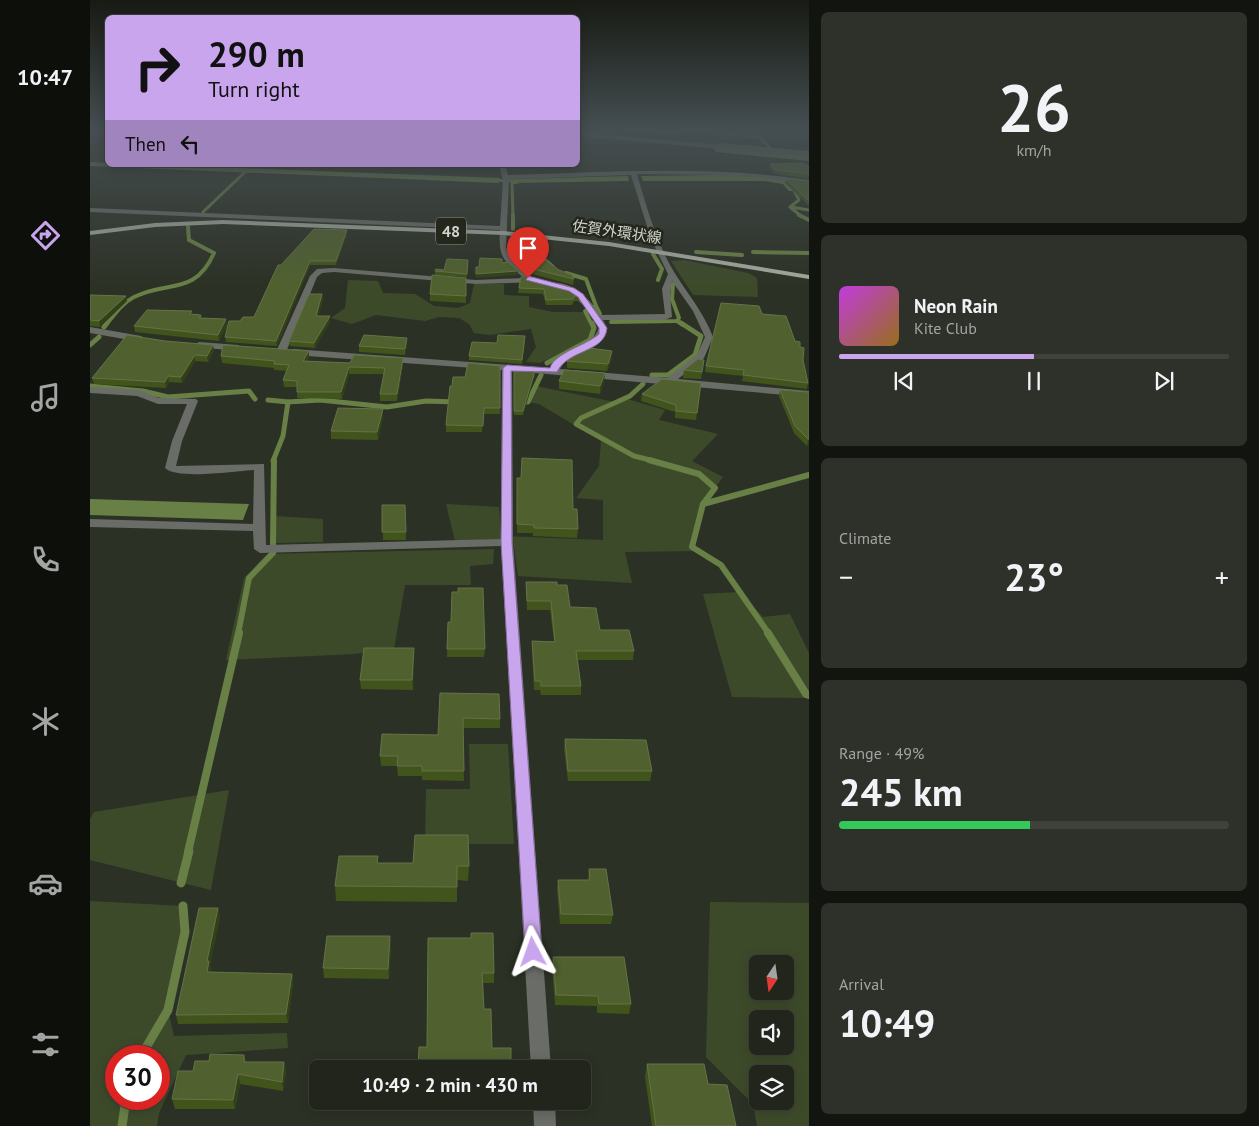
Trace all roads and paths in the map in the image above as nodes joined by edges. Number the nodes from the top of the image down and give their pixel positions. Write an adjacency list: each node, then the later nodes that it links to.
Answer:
1 (506, 182): 4 (street)
2 (637, 182): 6 (street)
3 (91, 211): 4 (street)
4 (504, 230): 5 (main road, 佐賀外環状線 / 48); 6 (main road, 佐賀外環状線 / 48); 9 (street)
5 (90, 233)
6 (661, 252): 7 (street); 8 (main road, 佐賀外環状線 / 48)
7 (671, 275): 10 (street); 18 (street)
8 (809, 277)
9 (528, 278): 10 (street); 16 (street)
10 (598, 318): 17 (street)
11 (94, 331): 12 (street); 13 (street)
12 (146, 339)
13 (90, 340)
14 (185, 344): 15 (street)
15 (252, 349)
16 (507, 368): 17 (street); 23 (street)
17 (554, 370): 18 (street)
18 (670, 381): 20 (street)
19 (90, 390): 22 (street)
20 (809, 394)
21 (90, 523): 22 (street)
22 (259, 528): 23 (street)
23 (507, 542): 24 (street)
24 (541, 1060)
25 (545, 1110): 26 (street)
26 (546, 1126)

